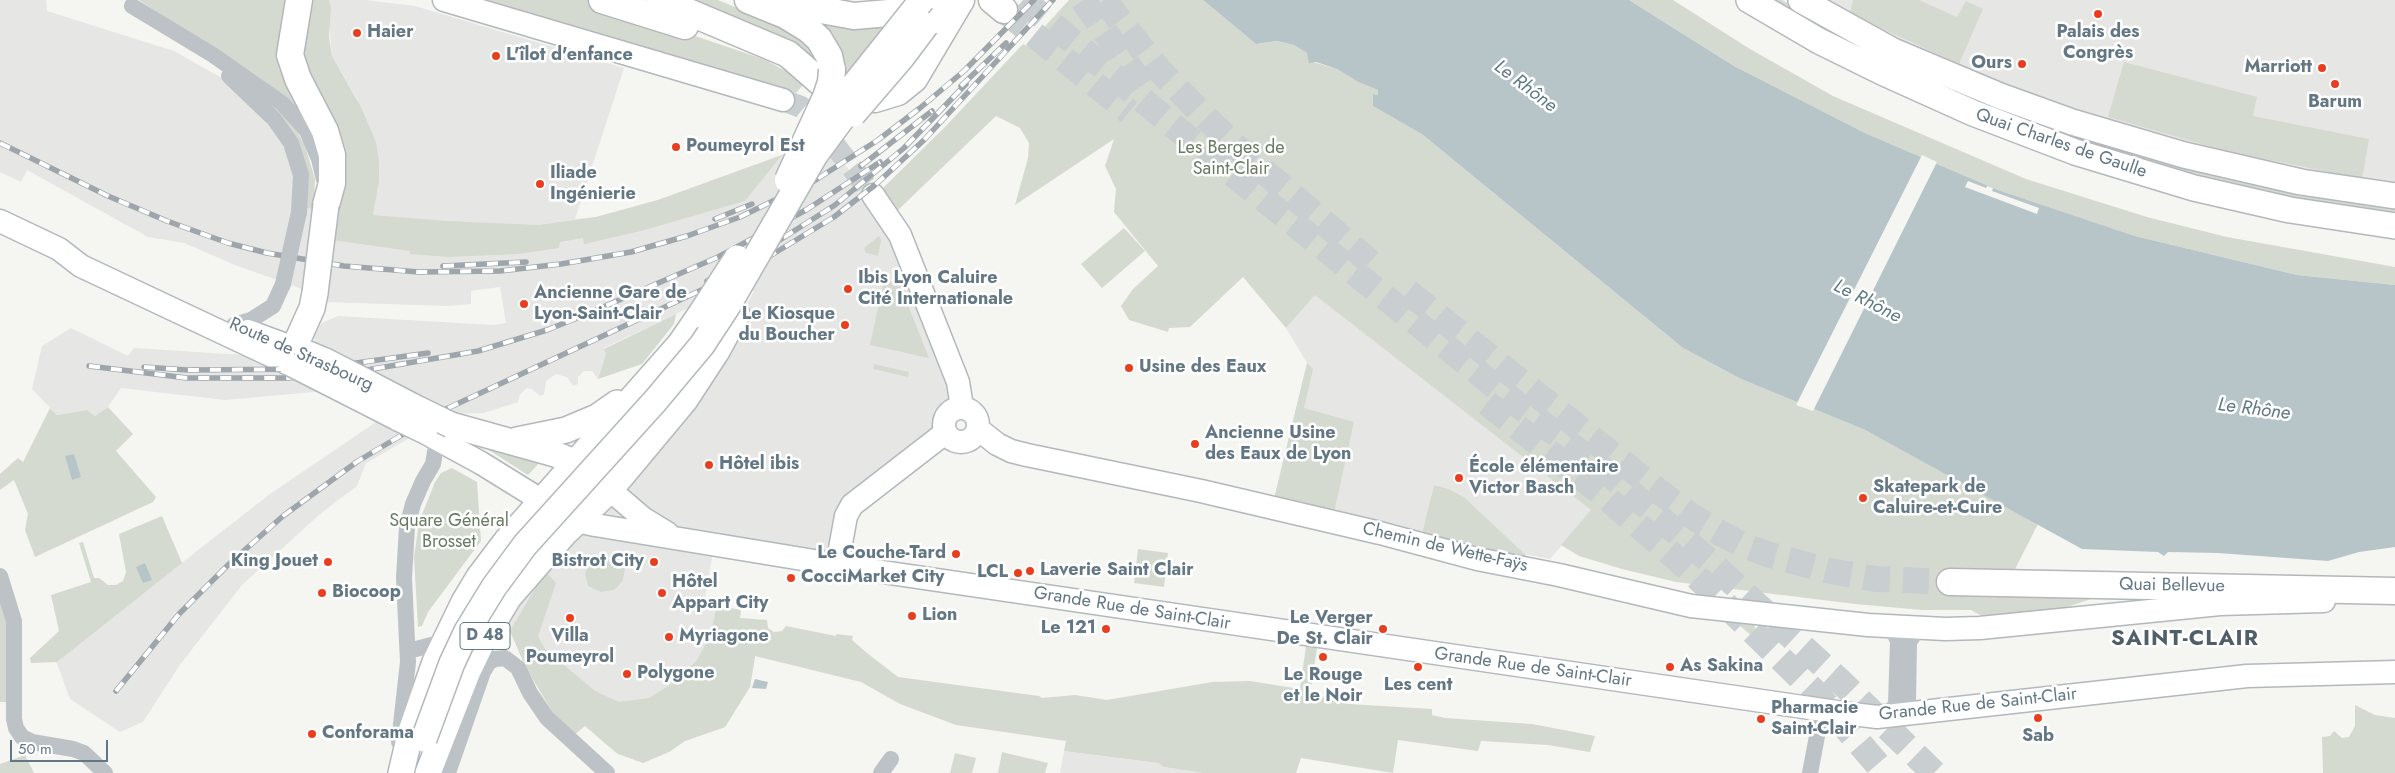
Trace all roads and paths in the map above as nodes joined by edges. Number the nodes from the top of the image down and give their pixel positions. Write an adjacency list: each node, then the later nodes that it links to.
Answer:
1 (444, 0): 18 (main road)
2 (602, 0): 16 (highway)
3 (660, 0): 16 (highway)
4 (748, 0): 16 (highway)
5 (789, 0): 6 (highway)
6 (917, 0)
7 (922, 0): 19 (main road, bridge)
8 (930, 0): 17 (main road)
9 (946, 0): 15 (main road)
10 (961, 0): 17 (highway)
11 (1749, 0): 24 (main road, Quai Charles de Gaulle)
12 (1801, 0): 21 (main road, Quai Charles de Gaulle)
13 (129, 3): 22 (street); 26 (street, bridge)
14 (298, 8): 22 (highway)
15 (926, 25): 17 (main road, bridge); 39 (main road, bridge)
16 (821, 71): 17 (highway); 19 (highway, bridge)
17 (867, 96): 58 (main road, bridge)
18 (783, 100)
19 (788, 180): 29 (main road, bridge)
20 (873, 195): 31 (main road)
21 (2395, 196)
22 (326, 205): 28 (main road, bridge)
23 (0, 221): 25 (main road, Route de Strasbourg)
24 (2395, 226)
25 (59, 250): 27 (main road, Route de Strasbourg); 28 (main road, Route de Strasbourg)
26 (273, 306): 27 (street); 28 (street)
27 (234, 325): 28 (main road, Route de Strasbourg)
28 (281, 351): 30 (main road, Route de Strasbourg, bridge); 30 (main road, Route de Strasbourg, bridge)
29 (648, 378): 35 (main road); 37 (main road)
30 (360, 390): 33 (main road, Route de Strasbourg, bridge)
31 (962, 407): 32 (main road); 34 (main road)
32 (978, 428): 34 (main road); 50 (main road, Chemin de Wette-Faÿs)
33 (438, 432): 35 (main road, Route de Strasbourg); 36 (main road, Route de Strasbourg); 38 (street)
34 (945, 433): 45 (main road)
35 (505, 441): 37 (main road, Route de Strasbourg)
36 (462, 452): 38 (street); 40 (main road, Route de Strasbourg)
37 (574, 462): 39 (main road, Route de Strasbourg); 40 (main road)
38 (434, 464): 53 (street)
39 (610, 490): 41 (main road); 43 (main road, Grande Rue de Saint-Clair)
40 (541, 501): 41 (main road, Route de Strasbourg); 42 (main road, D 48)
41 (577, 521): 43 (main road, Grande Rue de Saint-Clair); 44 (main road, D 48)
42 (511, 535): 44 (main road); 52 (main road, D 48)
43 (674, 538): 45 (main road, Grande Rue de Saint-Clair)
44 (539, 561): 60 (main road, D 48)
45 (837, 565): 55 (main road, Grande Rue de Saint-Clair)
46 (0, 576): 61 (street)
47 (1950, 582): 48 (highway, Quai Bellevue)
48 (2395, 591)
49 (2395, 602): 51 (main road, Chemin de Wette-Faÿs)
50 (1885, 626): 51 (main road, Chemin de Wette-Faÿs); 57 (street)
51 (1923, 628): 56 (street)
52 (443, 642): 53 (street); 58 (main road, D 48)
53 (408, 651): 62 (street)
54 (2395, 672): 56 (main road, Grande Rue de Saint-Clair)
55 (1822, 710): 57 (main road, Grande Rue de Saint-Clair); 66 (street)
56 (1915, 714): 57 (main road, Grande Rue de Saint-Clair)
57 (1887, 716)
58 (418, 735): 60 (main road); 63 (main road)
59 (891, 760): 65 (street)
60 (431, 772): 64 (street)
61 (105, 773)
62 (391, 773)
63 (402, 773)
64 (607, 773)
65 (881, 773)
66 (1810, 773)

